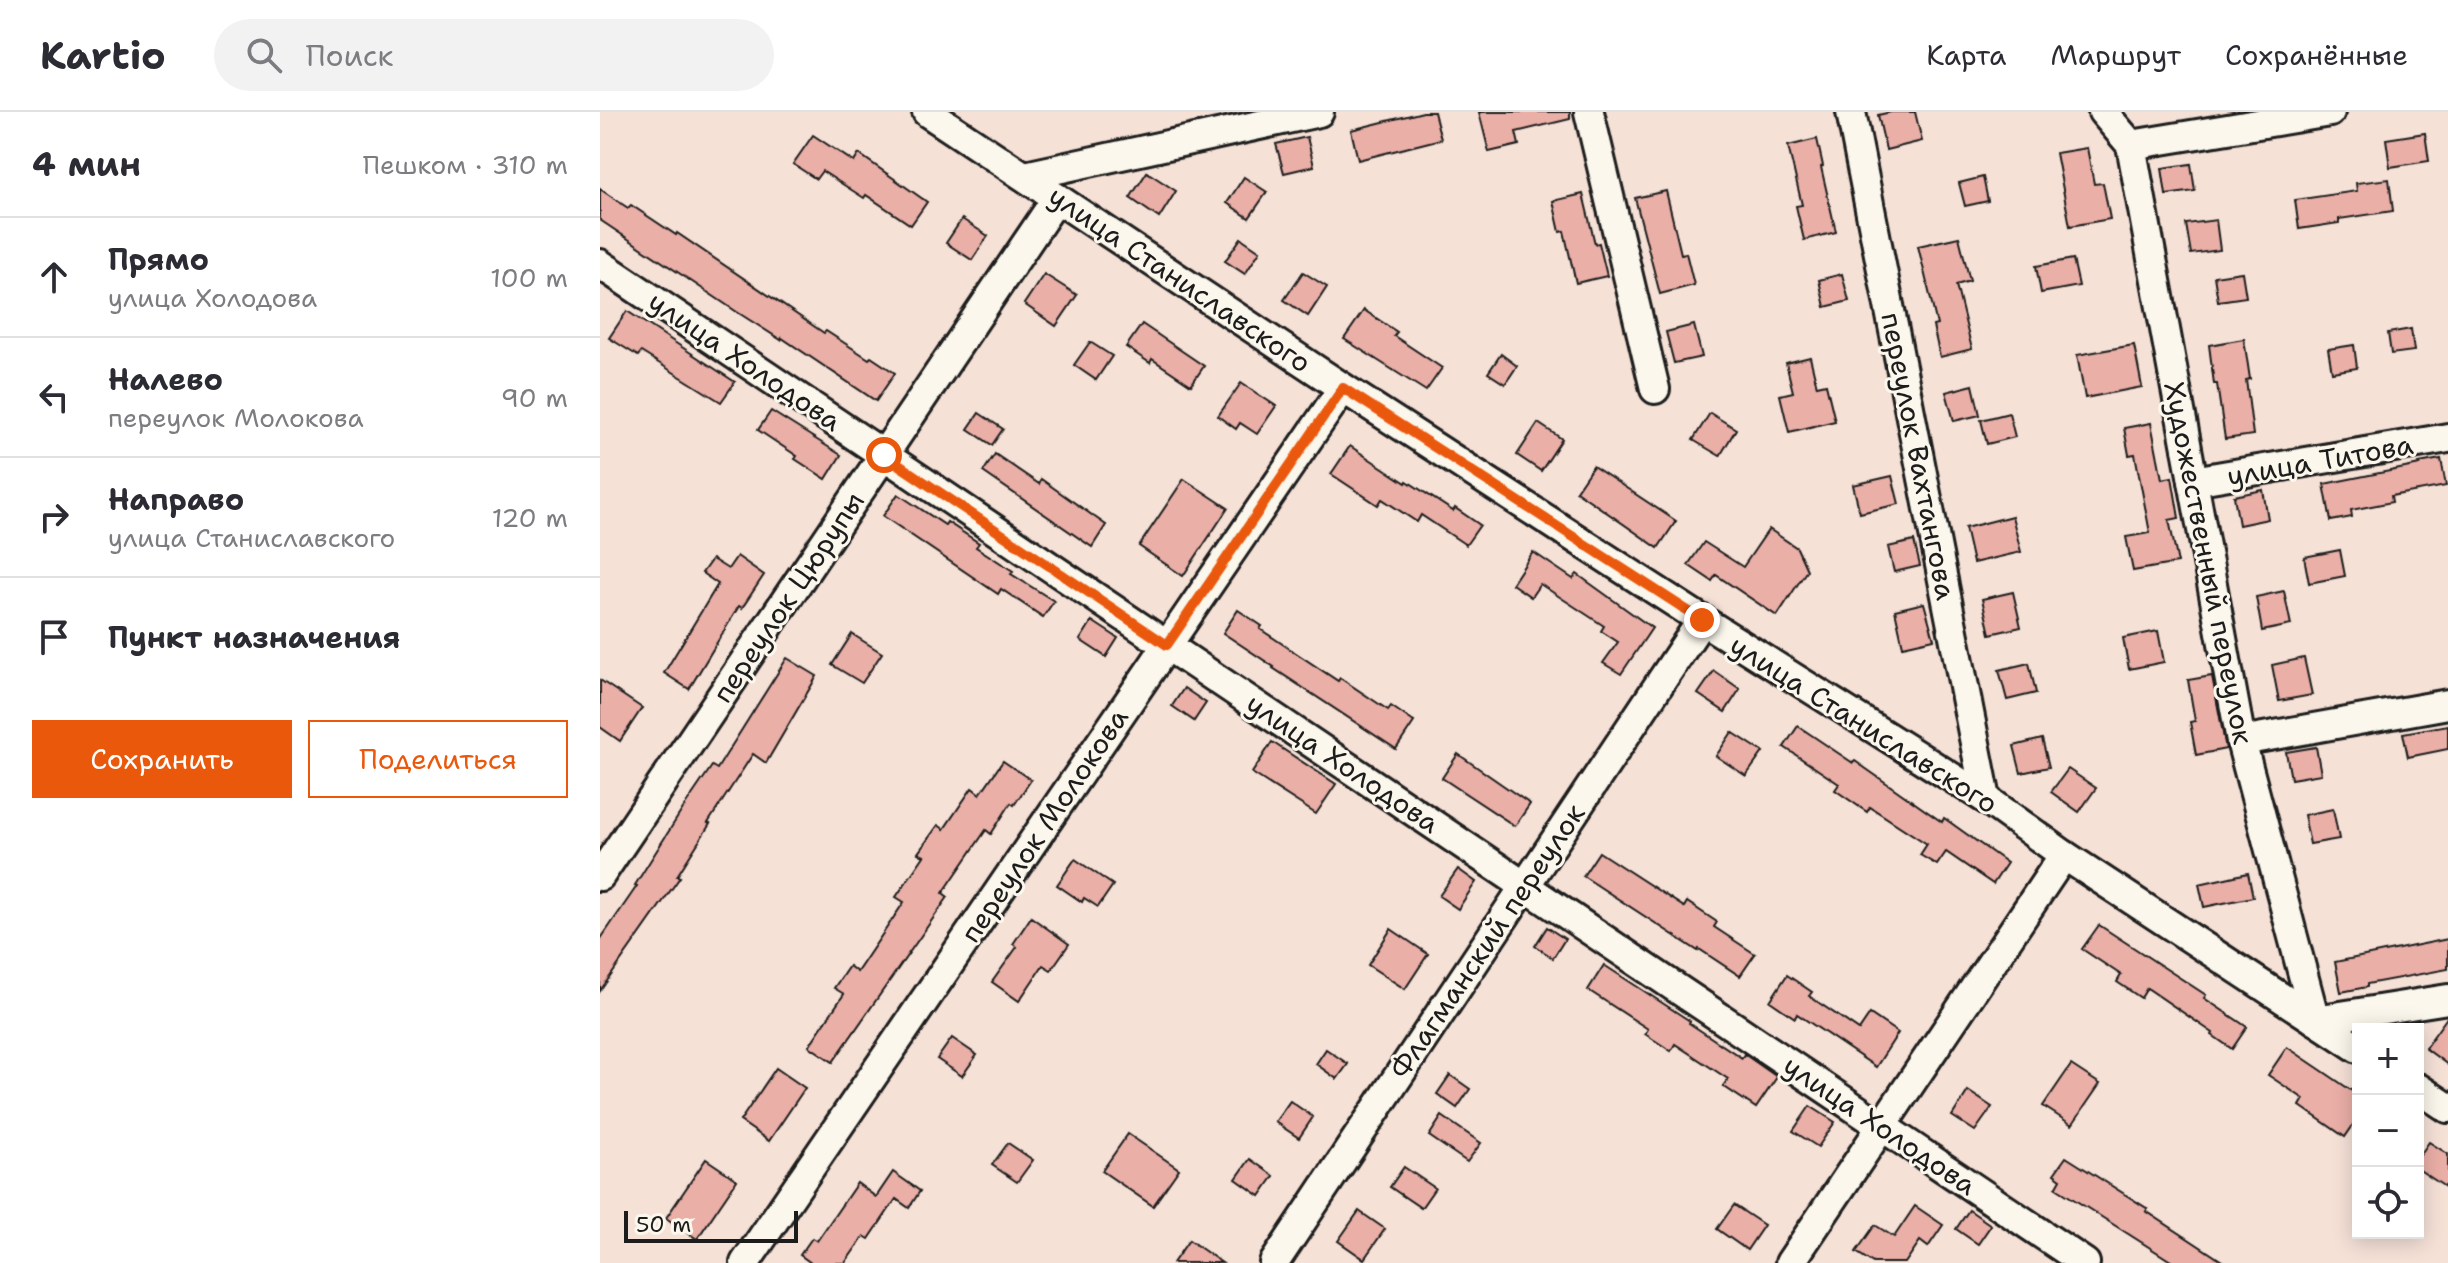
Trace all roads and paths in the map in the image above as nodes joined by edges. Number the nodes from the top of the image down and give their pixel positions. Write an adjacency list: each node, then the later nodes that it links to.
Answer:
1 (927, 112): 8 (street, улица Станиславского)
2 (1319, 112): 8 (street)
3 (1589, 112): 12 (street)
4 (1851, 112): 20 (street, переулок Вахтангова)
5 (2103, 112): 7 (street, Художественный переулок)
6 (2330, 112): 7 (street)
7 (2131, 145): 15 (street, Художественный переулок)
8 (1025, 176): 9 (street, улица Станиславского)
9 (1057, 198): 11 (street, улица Станиславского); 14 (street, переулок Цюрупы)
10 (603, 273): 14 (street, улица Холодова)
11 (1343, 388): 16 (street, улица Станиславского); 17 (street, переулок Молокова)
12 (1655, 389)
13 (2448, 438): 15 (street, улица Титова)
14 (884, 455): 17 (street, улица Холодова); 22 (street, переулок Цюрупы)
15 (2193, 481): 19 (street, Художественный переулок)
16 (1702, 620): 20 (street, улица Станиславского); 23 (street, Флагманский переулок)
17 (1167, 645): 23 (street, улица Холодова); 30 (street, переулок Молокова)
18 (2448, 704): 19 (street)
19 (2241, 741): 25 (street, Художественный переулок)
20 (1986, 799): 21 (street, улица Станиславского)
21 (2064, 855): 25 (street, улица Станиславского); 29 (street)
22 (600, 876)
23 (1524, 886): 29 (street, улица Холодова); 31 (street, Флагманский переулок)
24 (2448, 999): 25 (street)
25 (2315, 1020): 26 (street, улица Станиславского)
26 (2352, 1044)
27 (2424, 1092): 28 (street)
28 (2448, 1108)
29 (1882, 1126): 32 (street); 33 (street, улица Холодова)
30 (745, 1263)
31 (1274, 1263)
32 (1790, 1263)
33 (2085, 1263)

